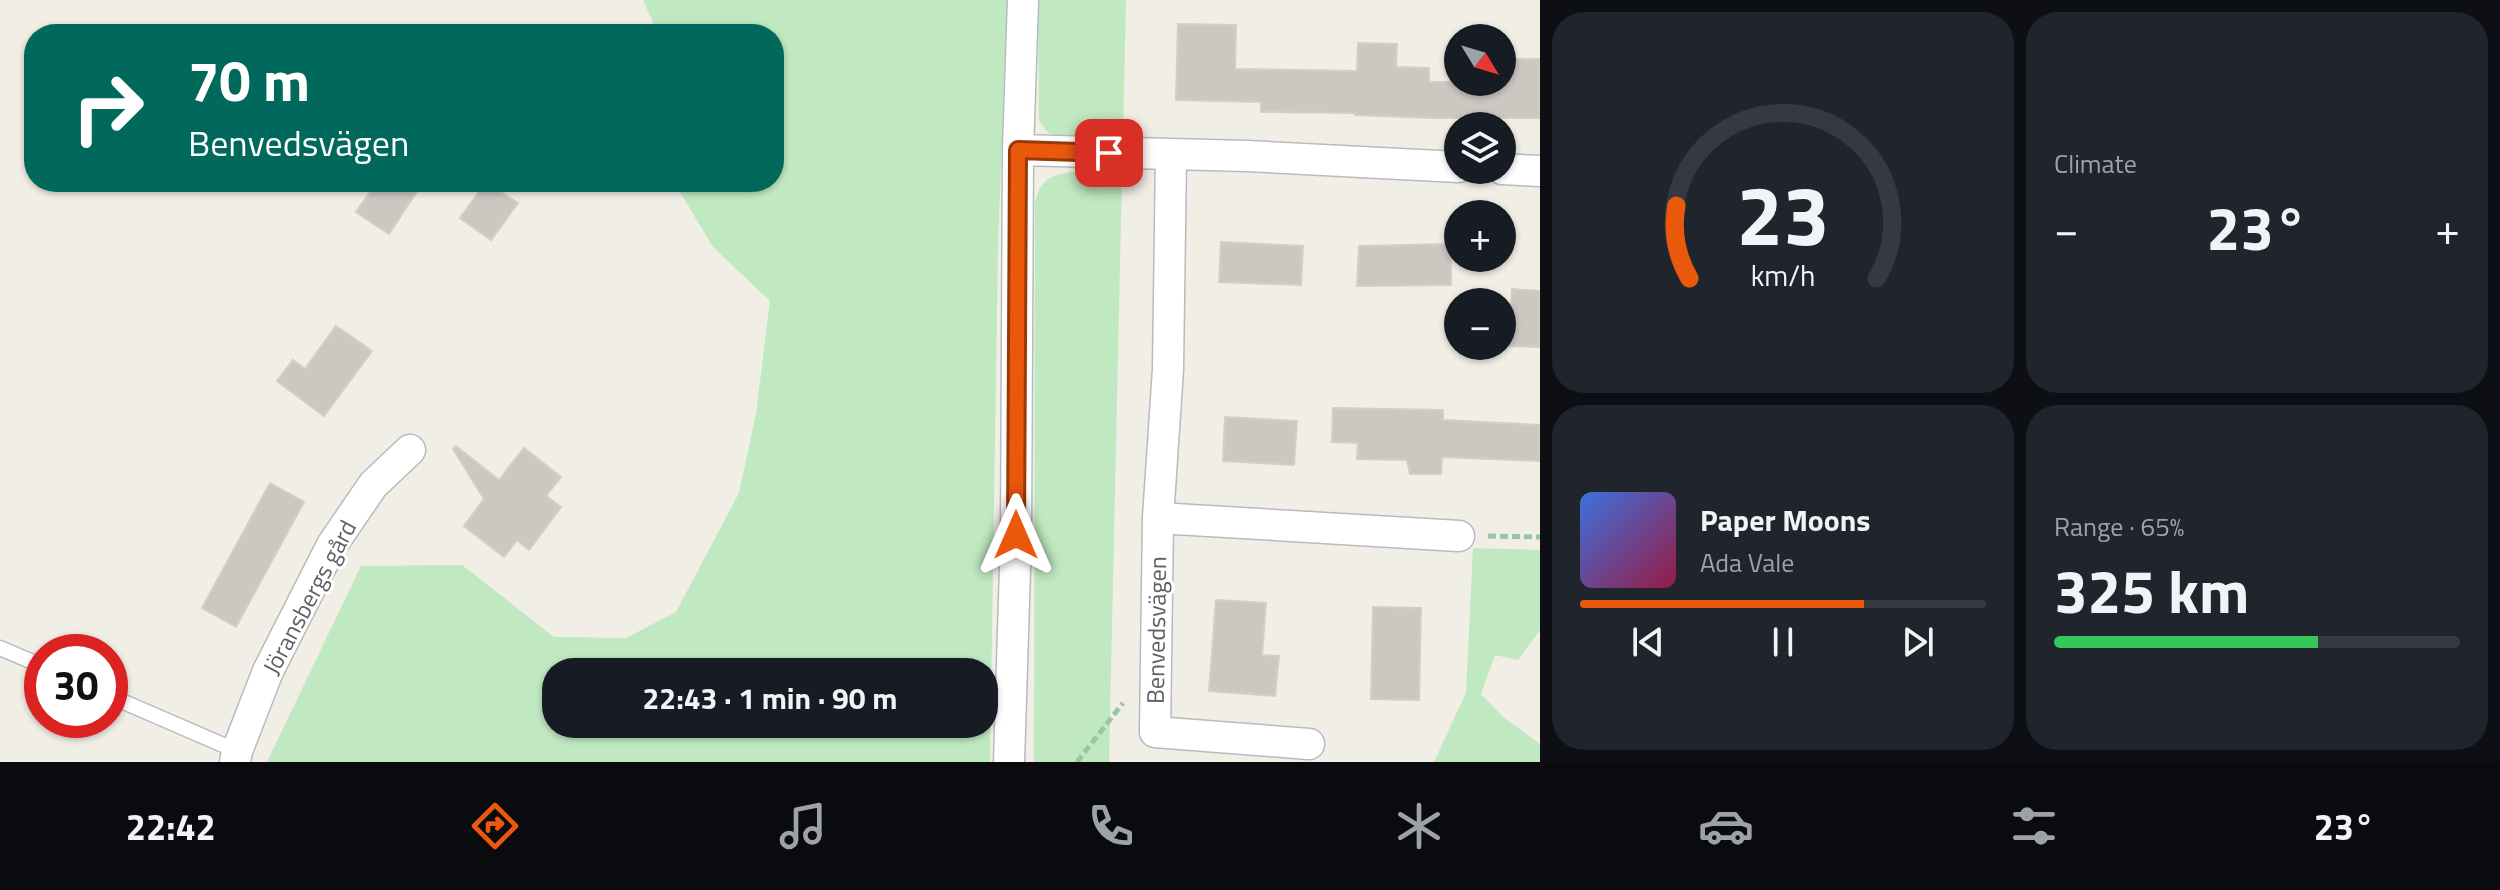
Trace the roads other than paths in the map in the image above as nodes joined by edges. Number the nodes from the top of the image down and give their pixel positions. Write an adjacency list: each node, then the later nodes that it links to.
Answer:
1 (1023, 0): 2 (street)
2 (1018, 150): 3 (street); 15 (street)
3 (1171, 155): 4 (street); 8 (street, Benvedsvägen)
4 (1444, 166)
5 (1516, 170): 6 (street)
6 (1540, 171)
7 (410, 450): 14 (street, Jöransbergs gård)
8 (1158, 518): 9 (street); 13 (street, Benvedsvägen)
9 (1459, 536)
10 (0, 648): 11 (lane)
11 (24, 658)
12 (128, 705): 14 (lane)
13 (1309, 744)
14 (236, 757)
15 (1009, 762)

